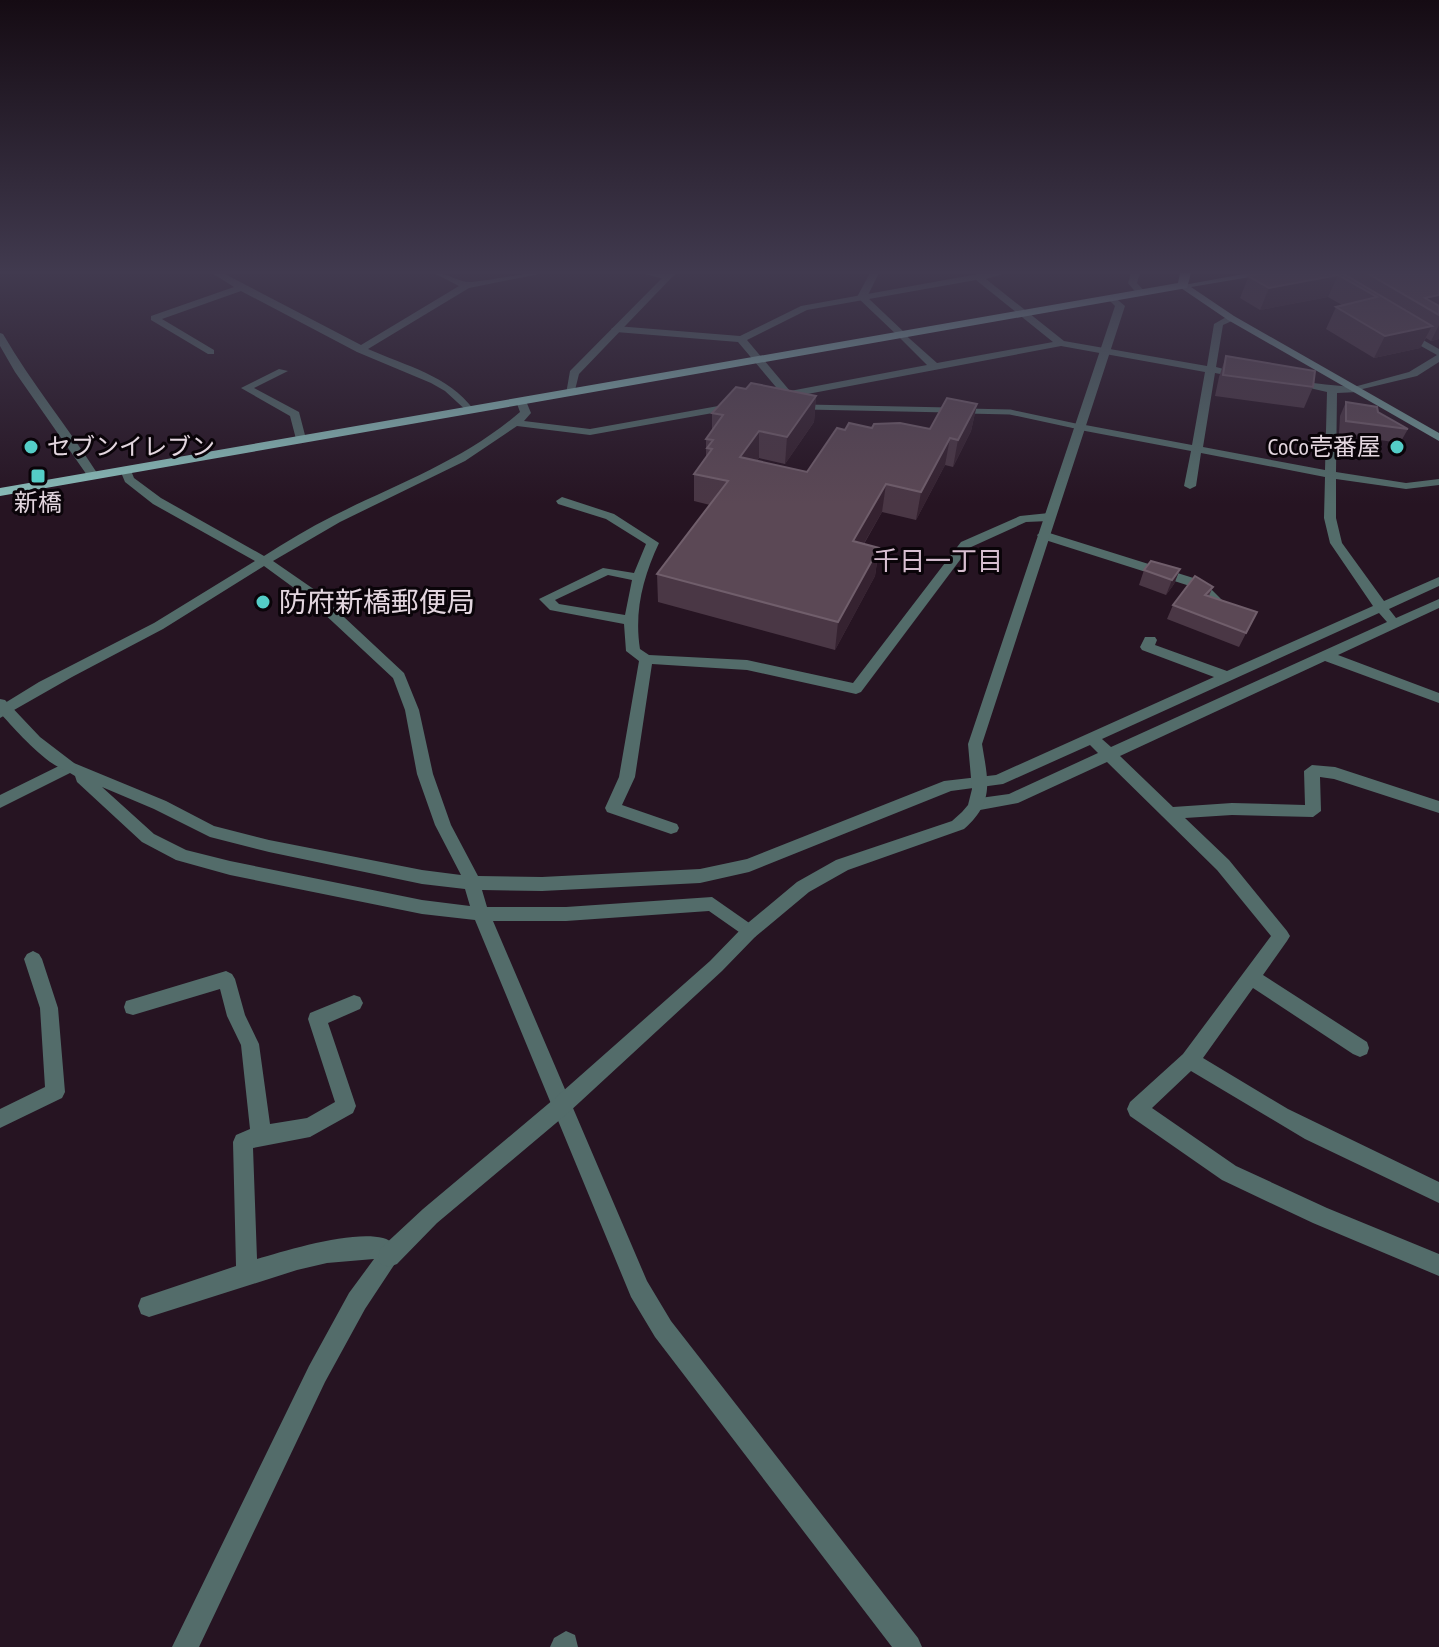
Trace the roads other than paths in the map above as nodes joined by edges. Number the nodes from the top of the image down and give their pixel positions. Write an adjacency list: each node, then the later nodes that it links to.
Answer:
1 (7, 350): 35 (street)
2 (207, 350): 12 (street)
3 (360, 350): 27 (street)
4 (596, 350): 22 (street)
5 (750, 350): 14 (street)
6 (810, 350): 14 (main road)
7 (917, 350): 15 (street)
8 (1027, 350): 15 (street)
9 (1105, 350): 16 (street); 29 (street)
10 (1214, 350): 16 (street)
11 (1285, 350): 21 (main road)
12 (211, 352)
13 (1439, 356): 21 (street)
14 (758, 359): 22 (main road); 23 (street)
15 (936, 368): 23 (street)
16 (1210, 369): 18 (street); 32 (street)
17 (283, 371): 31 (street)
18 (1256, 377)
19 (1287, 382): 20 (street)
20 (1332, 390): 21 (street); 34 (street)
21 (1354, 390): 30 (main road)
22 (570, 392): 25 (main road)
23 (788, 395): 24 (street); 29 (lane)
24 (773, 398)
25 (521, 401): 27 (main road); 28 (street)
26 (743, 404): 28 (street)
27 (469, 410): 31 (main road)
28 (516, 423): 42 (street)
29 (1080, 427): 32 (street); 40 (street)
30 (1439, 438)
31 (301, 439): 33 (main road)
32 (1197, 449): 34 (street); 37 (street)
33 (126, 470): 35 (main road); 42 (street)
34 (1331, 475): 36 (street); 47 (street)
35 (93, 476): 38 (main road)
36 (1439, 482)
37 (1190, 486)
38 (0, 492)
39 (562, 501): 43 (street)
40 (1049, 517): 41 (street); 52 (street)
41 (1043, 535): 45 (street); 59 (street)
42 (262, 561): 55 (street); 65 (street)
43 (639, 578): 48 (street); 48 (street)
44 (1439, 581): 47 (street)
45 (1215, 600)
46 (1439, 603): 49 (street)
47 (1382, 610): 49 (street); 53 (street)
48 (632, 621): 52 (street)
49 (1394, 623): 51 (street)
50 (1150, 640): 53 (street)
51 (1324, 655): 54 (street); 57 (street)
52 (646, 659): 64 (street)
53 (1228, 677): 56 (street)
54 (1439, 698)
55 (1, 709): 58 (street)
56 (1093, 739): 57 (street); 59 (street)
57 (1111, 754): 61 (street); 63 (street)
58 (69, 767): 60 (street); 65 (street); 66 (street)
59 (979, 781): 61 (street); 65 (street)
60 (0, 802)
61 (980, 804): 67 (street)
62 (1439, 807): 63 (street)
63 (1171, 813): 69 (street)
64 (671, 828)
65 (469, 883): 66 (street)
66 (481, 914): 67 (street); 74 (street)
67 (749, 932): 74 (street)
68 (33, 959): 75 (street)
69 (1251, 977): 72 (street); 73 (street)
70 (354, 1003): 76 (street)
71 (133, 1007): 76 (street)
72 (1360, 1048)
73 (1190, 1060): 77 (street); 79 (street)
74 (561, 1106): 78 (street); 83 (street)
75 (0, 1119)
76 (261, 1135): 80 (street)
77 (1439, 1193)
78 (389, 1256): 80 (street); 82 (street)
79 (1439, 1265)
80 (247, 1275): 81 (street)
81 (149, 1306)
82 (185, 1647)
83 (909, 1647)

